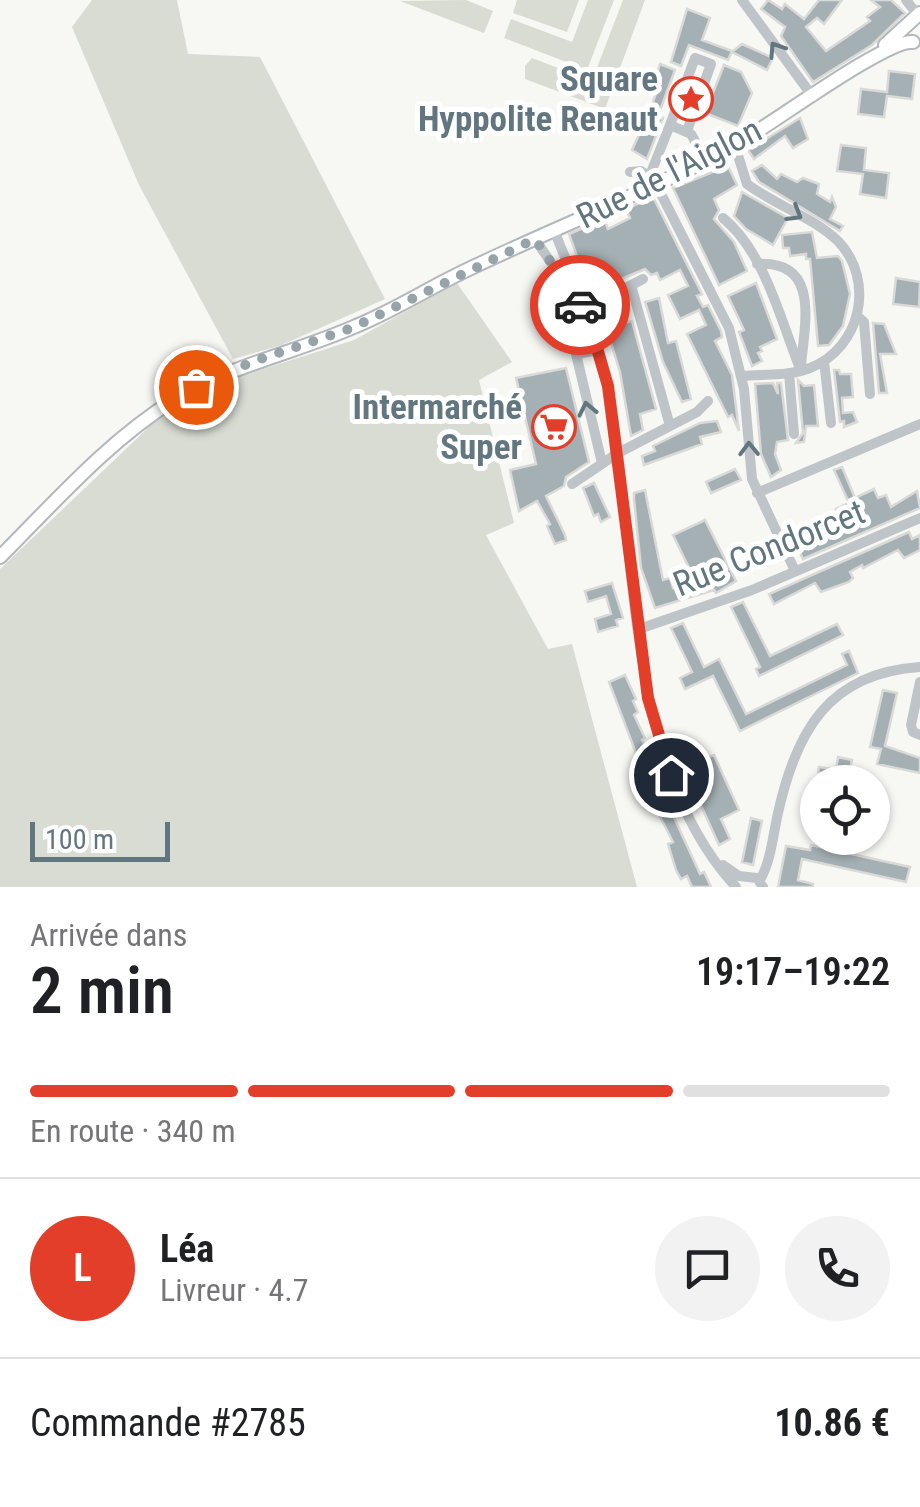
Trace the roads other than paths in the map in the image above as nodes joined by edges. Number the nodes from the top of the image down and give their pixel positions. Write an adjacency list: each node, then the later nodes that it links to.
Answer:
1 (742, 0): 6 (street, one-way to 1)
2 (906, 0): 3 (street)
3 (917, 14): 4 (main road); 5 (main road, Rue de l'Aiglon)
4 (917, 44): 5 (main road, Rue de l'Aiglon)
5 (876, 54): 6 (main road, Rue de l'Aiglon)
6 (812, 97): 9 (main road, Rue de l'Aiglon)
7 (670, 125): 8 (street); 8 (street); 12 (street)
8 (687, 131): 10 (street)
9 (735, 146): 10 (main road, Rue de l'Aiglon); 20 (street, one-way to 20)
10 (706, 160): 12 (main road, Rue de l'Aiglon)
11 (630, 172): 12 (street)
12 (653, 181): 14 (main road, Rue de l'Aiglon); 24 (street)
13 (723, 218): 16 (street)
14 (554, 230): 15 (main road, Rue de l'Aiglon); 19 (street)
15 (535, 239): 19 (street); 36 (main road, Rue de l'Aiglon)
16 (757, 264): 23 (street); 23 (street)
17 (643, 278): 18 (street)
18 (631, 285): 19 (street); 29 (street)
19 (583, 310): 21 (street)
20 (857, 316): 22 (street); 25 (street)
21 (599, 350): 31 (street); 32 (street, one-way to 21)
22 (824, 361): 23 (street); 27 (street)
23 (795, 372): 24 (street); 30 (street)
24 (742, 376): 34 (street, one-way to 24)
25 (870, 394)
26 (708, 401): 29 (street)
27 (831, 424)
28 (920, 424): 34 (street)
29 (670, 426): 31 (street)
30 (794, 434)
31 (618, 454): 32 (street); 38 (street)
32 (602, 462): 33 (street)
33 (572, 484)
34 (758, 493): 37 (street)
35 (920, 518): 37 (street, Rue Condorcet)
36 (0, 557)
37 (795, 571): 38 (street, Rue Condorcet)
38 (639, 629): 42 (street)
39 (920, 667): 43 (street)
40 (920, 682): 41 (street)
41 (920, 735)
42 (741, 884): 43 (street)
43 (762, 884)

